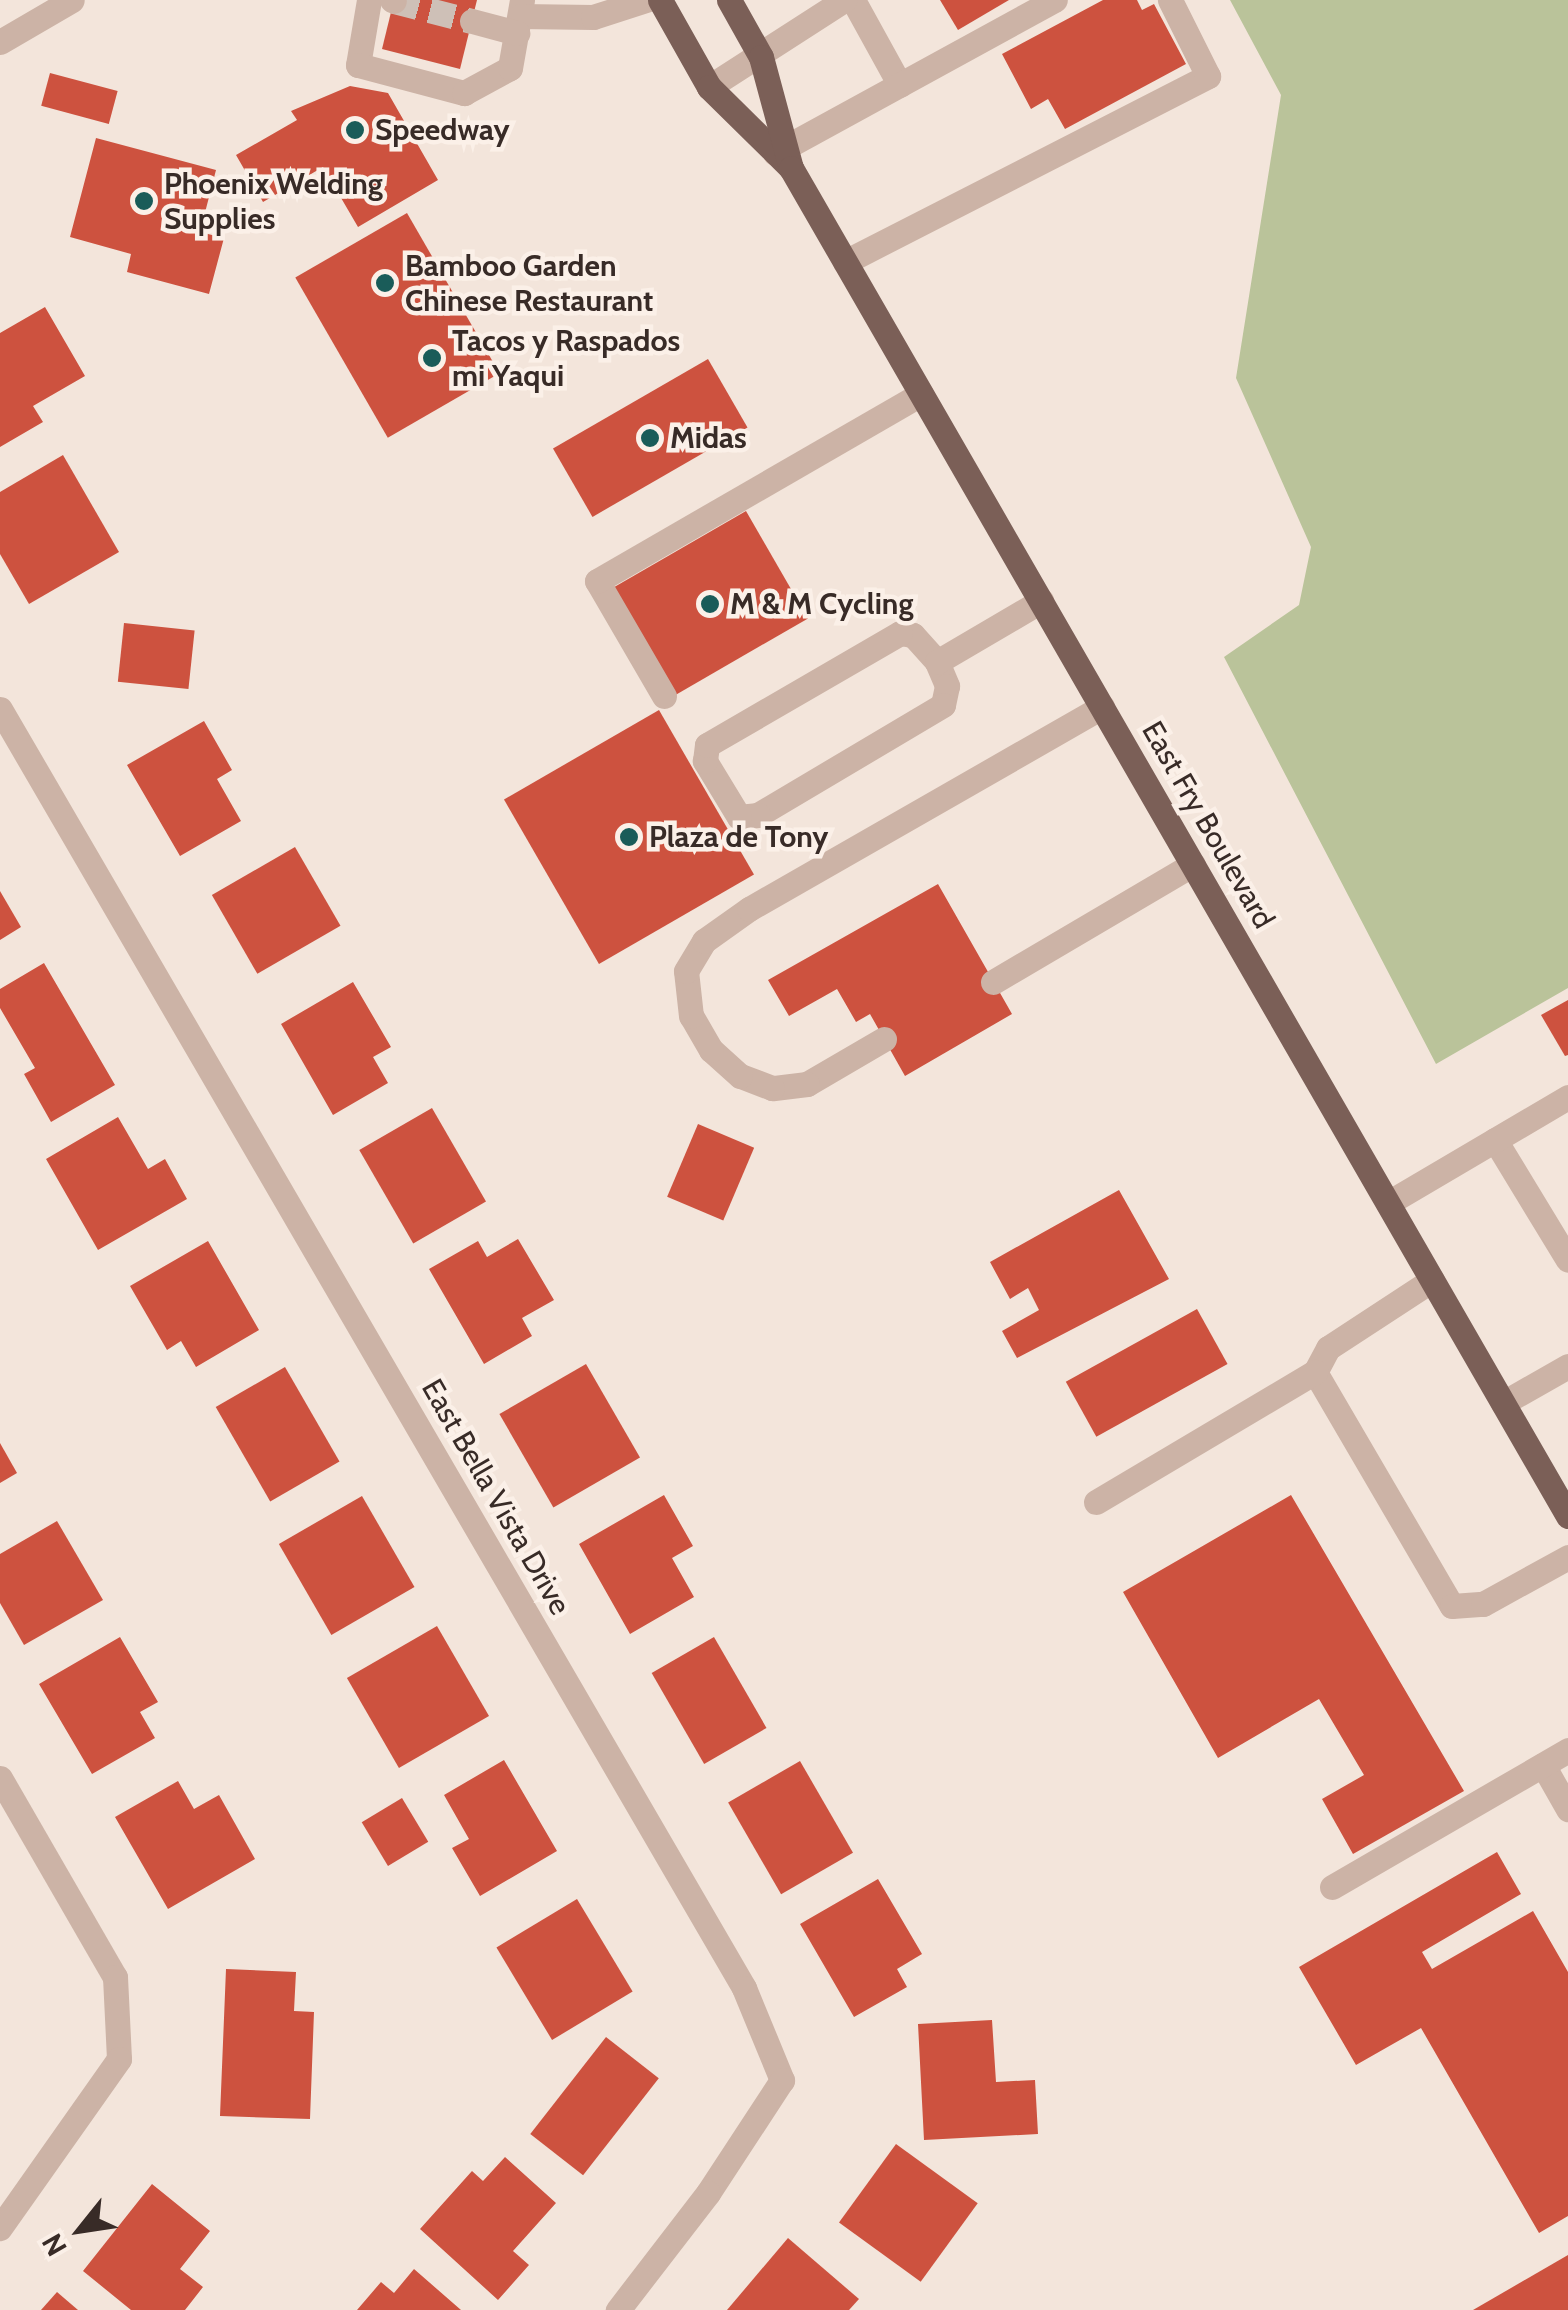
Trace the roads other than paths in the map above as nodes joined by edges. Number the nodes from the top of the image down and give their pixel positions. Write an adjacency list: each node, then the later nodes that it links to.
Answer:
1 (72, 0): 10 (street)
2 (369, 0): 11 (street)
3 (646, 0): 11 (street)
4 (660, 0): 16 (main road, East Fry Boulevard)
5 (729, 0): 14 (main road, East Fry Boulevard)
6 (844, 0): 14 (street)
7 (852, 0): 15 (street)
8 (1056, 0): 15 (street)
9 (1170, 0): 18 (street)
10 (38, 8): 13 (street)
11 (520, 16): 12 (street)
12 (472, 21)
13 (0, 42)
14 (761, 57): 16 (street); 17 (main road, East Fry Boulevard)
15 (900, 85): 17 (street)
16 (709, 87): 17 (main road, East Fry Boulevard)
17 (784, 156): 18 (main road, East Fry Boulevard)
18 (845, 262): 19 (main road, East Fry Boulevard)
19 (921, 394): 20 (main road, East Fry Boulevard); 22 (street)
20 (1041, 601): 21 (street); 23 (main road, East Fry Boulevard)
21 (936, 662): 21 (street)
22 (664, 696)
23 (1102, 707): 25 (main road, East Fry Boulevard); 27 (street)
24 (0, 708): 45 (street, East Bella Vista Drive)
25 (1193, 864): 26 (street); 30 (main road, East Fry Boulevard)
26 (993, 982)
27 (884, 1039)
28 (1568, 1097): 29 (street)
29 (1495, 1140): 30 (street); 31 (street)
30 (1388, 1203): 32 (main road, East Fry Boulevard)
31 (1568, 1260)
32 (1432, 1280): 34 (street); 35 (main road, East Fry Boulevard)
33 (1568, 1366): 35 (street)
34 (1315, 1372): 36 (street); 38 (street)
35 (1503, 1403): 37 (main road, East Fry Boulevard)
36 (1096, 1502)
37 (1568, 1516)
38 (1568, 1557)
39 (1568, 1750): 40 (street)
40 (1542, 1764): 42 (street); 43 (street)
41 (0, 1778): 44 (street)
42 (1568, 1809)
43 (1332, 1887)
44 (0, 2228)
45 (618, 2310)

